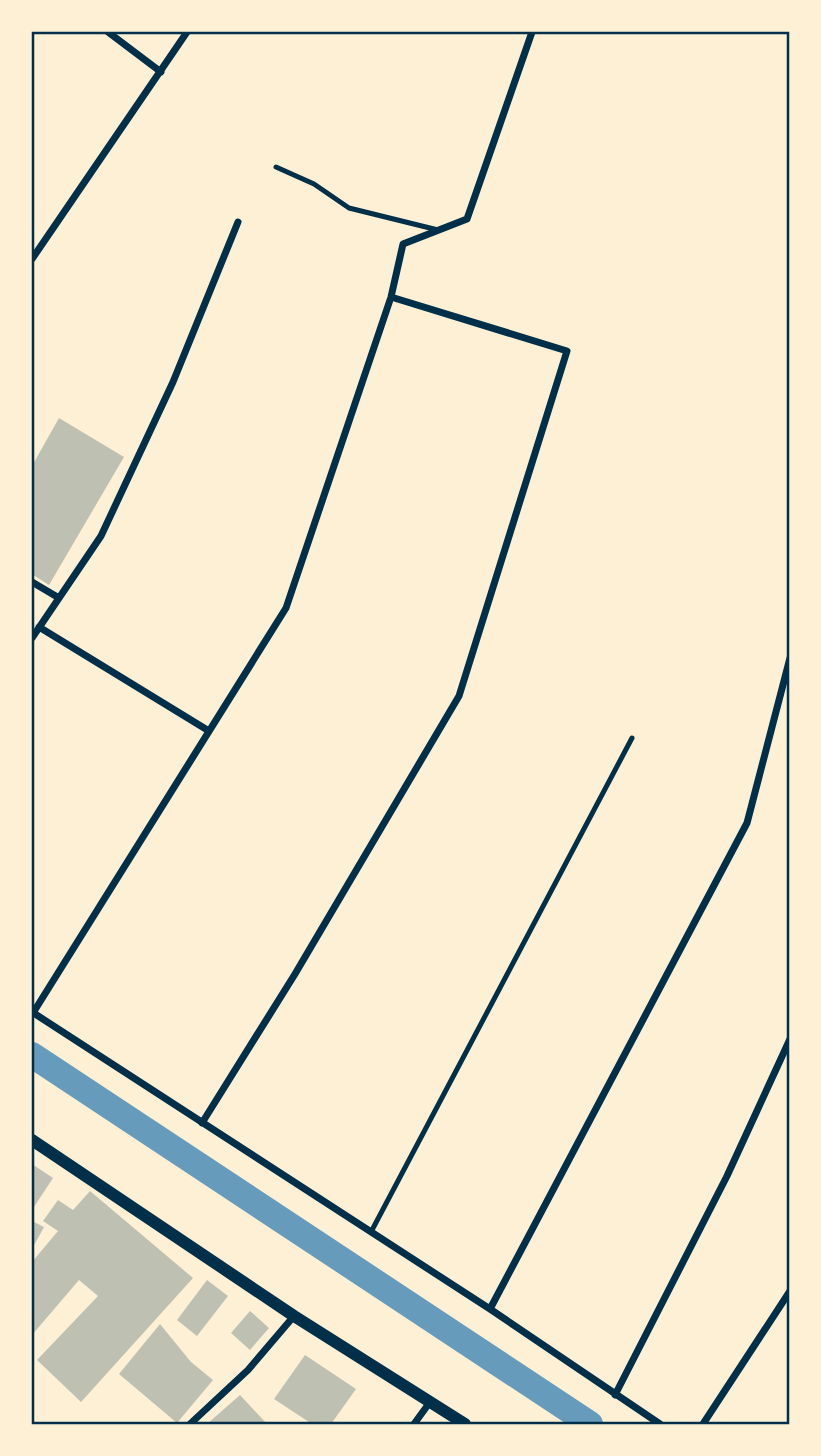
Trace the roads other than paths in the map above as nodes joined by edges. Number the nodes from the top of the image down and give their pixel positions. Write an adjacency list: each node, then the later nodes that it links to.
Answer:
1 (108, 32): 4 (street)
2 (187, 32): 4 (street)
3 (532, 32): 7 (street)
4 (161, 72): 8 (street)
5 (275, 167): 7 (lane)
6 (238, 222): 11 (street)
7 (438, 230): 9 (street)
8 (32, 259)
9 (391, 297): 15 (street); 19 (street)
10 (32, 582): 11 (street)
11 (59, 598): 12 (street)
12 (39, 627): 13 (street); 15 (street)
13 (32, 638)
14 (789, 658): 23 (street)
15 (209, 731): 17 (street)
16 (632, 738): 21 (lane)
17 (32, 1012): 19 (street)
18 (789, 1039): 25 (street)
19 (202, 1123): 21 (street)
20 (32, 1140): 24 (street)
21 (371, 1232): 23 (street)
22 (789, 1291): 31 (street)
23 (490, 1309): 25 (street)
24 (294, 1316): 26 (street); 27 (street)
25 (615, 1395): 30 (street)
26 (430, 1402): 28 (street); 29 (street)
27 (190, 1424)
28 (414, 1424)
29 (465, 1424)
30 (660, 1424)
31 (703, 1424)

